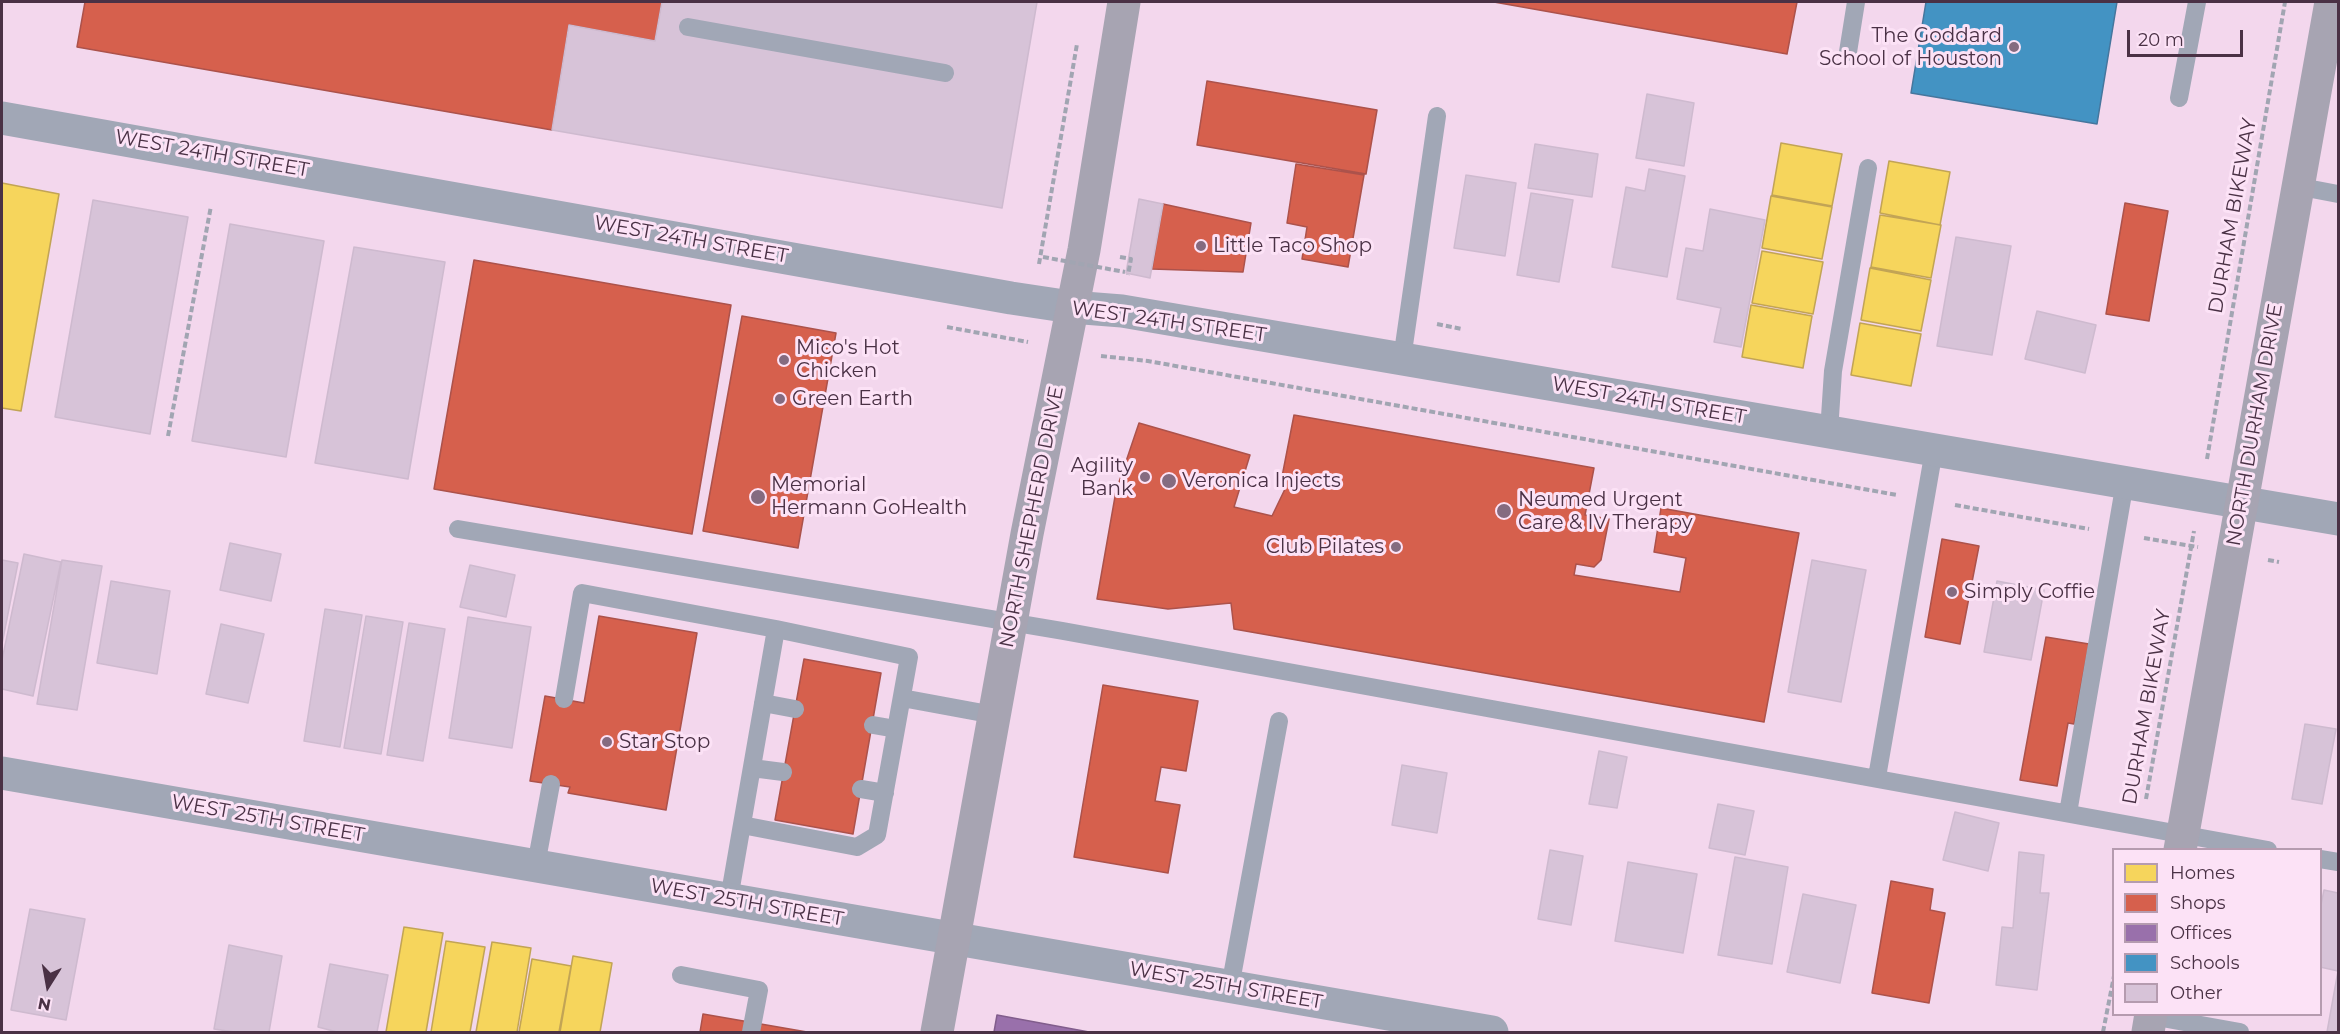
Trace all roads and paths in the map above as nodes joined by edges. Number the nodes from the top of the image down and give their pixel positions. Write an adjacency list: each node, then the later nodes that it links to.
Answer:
1 (1124, 2): 22 (main road, NORTH SHEPHERD DRIVE)
2 (1856, 2): 8 (lane)
3 (2197, 2): 10 (lane)
4 (2285, 2): 28 (path, DURHAM BIKEWAY)
5 (2331, 2): 14 (main road, NORTH DURHAM DRIVE)
6 (688, 27): 9 (lane)
7 (1078, 36): 17 (path)
8 (1848, 52)
9 (945, 73)
10 (2179, 98)
11 (1437, 116): 26 (lane)
12 (2, 118): 22 (street, WEST 24TH STREET)
13 (1868, 168): 27 (lane)
14 (2296, 186): 15 (lane); 33 (main road, NORTH DURHAM DRIVE)
15 (2338, 194)
16 (211, 206): 29 (path)
17 (1043, 242)
18 (1042, 256): 20 (path, bridge)
19 (1115, 256): 21 (path)
20 (1125, 272)
21 (1126, 282)
22 (1071, 307): 26 (street, WEST 24TH STREET); 39 (main road, NORTH SHEPHERD DRIVE)
23 (937, 325): 24 (path)
24 (1025, 342)
25 (1099, 356): 32 (path)
26 (1402, 358): 27 (street, WEST 24TH STREET)
27 (1829, 432): 30 (street, WEST 24TH STREET)
28 (2211, 435)
29 (168, 436)
30 (1934, 450): 31 (street, WEST 24TH STREET); 32 (lane)
31 (2125, 482): 33 (street, WEST 24TH STREET); 36 (lane)
32 (1925, 500): 36 (path); 52 (lane)
33 (2241, 502): 34 (street, WEST 24TH STREET); 59 (main road, NORTH DURHAM DRIVE)
34 (2338, 519)
35 (458, 530): 39 (lane)
36 (2116, 534): 37 (path); 56 (lane)
37 (2192, 545)
38 (2187, 571): 58 (path, DURHAM BIKEWAY)
39 (1011, 624): 45 (main road, NORTH SHEPHERD DRIVE); 52 (lane)
40 (776, 629): 41 (lane); 42 (lane); 43 (lane)
41 (902, 698): 45 (lane); 48 (lane)
42 (564, 699)
43 (763, 703): 44 (lane); 49 (lane)
44 (795, 709)
45 (994, 715): 65 (main road, NORTH SHEPHERD DRIVE)
46 (1279, 721): 68 (lane)
47 (873, 724): 48 (lane)
48 (896, 729): 55 (lane)
49 (752, 768): 50 (lane); 57 (lane)
50 (783, 772)
51 (2, 773): 63 (street, WEST 25TH STREET)
52 (1877, 777): 56 (lane)
53 (551, 784): 63 (lane)
54 (861, 789): 55 (lane)
55 (885, 793): 57 (lane)
56 (2068, 813): 58 (lane)
57 (742, 825): 64 (lane)
58 (2140, 826): 59 (lane)
59 (2181, 842): 60 (lane)
60 (2256, 848)
61 (2322, 859): 62 (lane)
62 (2338, 862)
63 (536, 865): 64 (street, WEST 25TH STREET)
64 (729, 899): 65 (street, WEST 25TH STREET)
65 (955, 941): 68 (street, WEST 25TH STREET); 71 (main road, NORTH SHEPHERD DRIVE)
66 (681, 975): 70 (lane)
67 (2112, 986): 73 (path)
68 (1230, 987): 72 (street, WEST 25TH STREET)
69 (2150, 1021): 74 (lane)
70 (752, 1032)
71 (938, 1032)
72 (1492, 1032)
73 (2103, 1032)
74 (2240, 1032)

